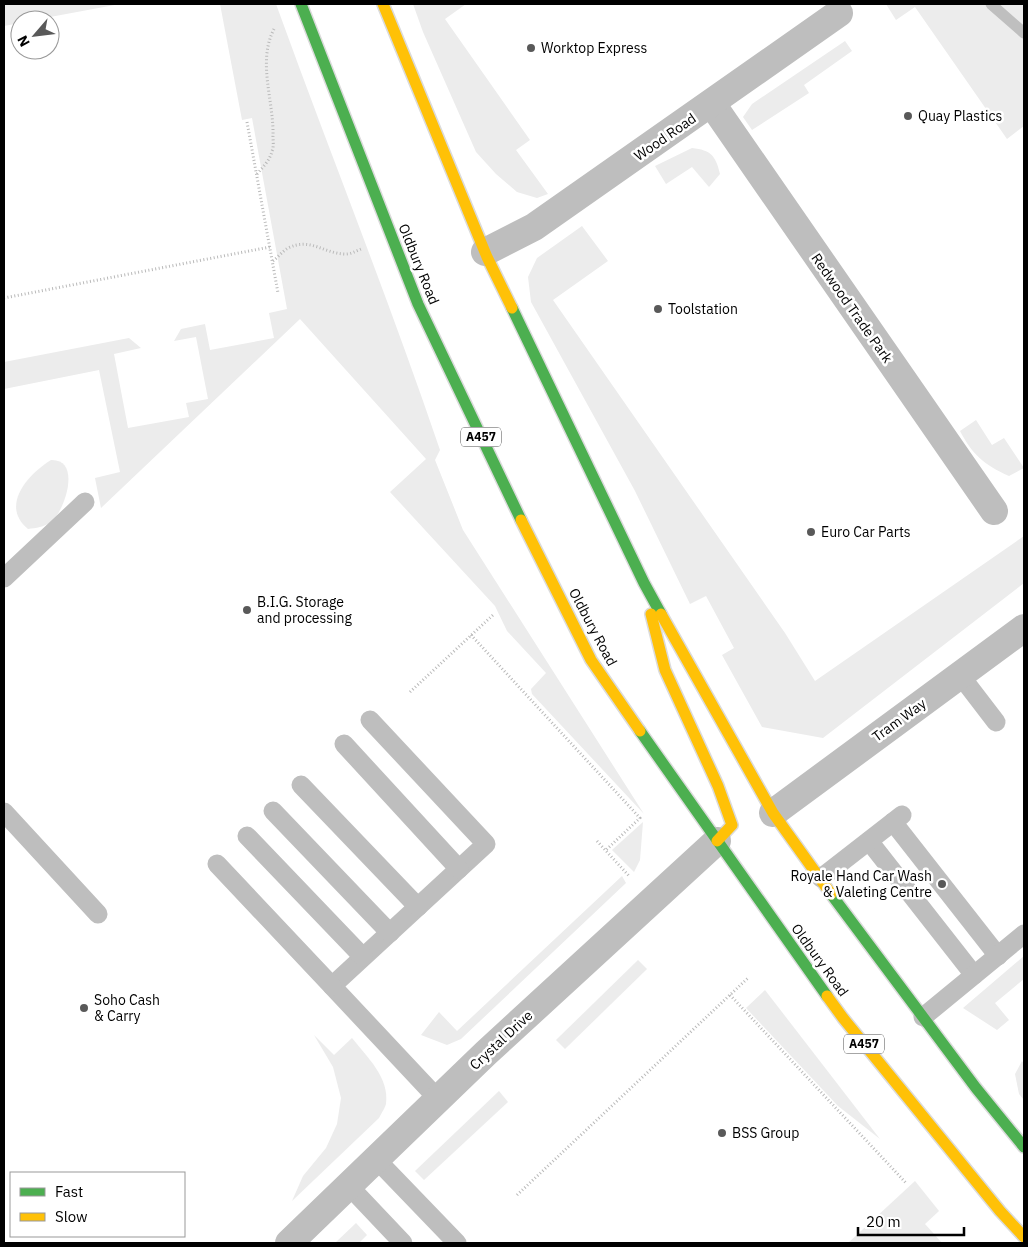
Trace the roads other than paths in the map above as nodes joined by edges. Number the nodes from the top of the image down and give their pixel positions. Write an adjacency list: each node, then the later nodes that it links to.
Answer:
1 (302, 4): 21 (main road, Oldbury Road / A457)
2 (383, 4): 5 (main road)
3 (839, 13): 4 (street, Wood Road)
4 (712, 104): 5 (street, Wood Road); 7 (street, Redwood Trade Park)
5 (485, 252): 9 (main road)
6 (85, 502): 8 (lane)
7 (994, 510)
8 (4, 578)
9 (644, 583): 18 (main road); 21 (main road)
10 (1024, 628): 11 (street, Tram Way)
11 (960, 675): 13 (lane); 18 (street, Tram Way)
12 (370, 720): 23 (lane)
13 (996, 722)
14 (344, 744): 23 (lane)
15 (301, 785): 25 (lane)
16 (4, 812): 26 (lane)
17 (273, 812): 27 (lane)
18 (773, 813): 24 (main road)
19 (247, 836): 30 (lane)
20 (869, 841): 24 (lane); 29 (lane); 31 (lane)
21 (717, 842): 34 (street, Crystal Drive); 38 (main road, Oldbury Road / A457)
22 (217, 864): 32 (lane)
23 (458, 869): 25 (lane)
24 (821, 878): 33 (main road)
25 (418, 907): 27 (lane)
26 (98, 914)
27 (390, 933): 30 (lane)
28 (1024, 934): 29 (lane)
29 (998, 956): 31 (lane)
30 (364, 957): 32 (lane)
31 (974, 975): 33 (lane)
32 (332, 986): 34 (lane)
33 (923, 1016): 35 (main road)
34 (438, 1099): 36 (street, Crystal Drive)
35 (1024, 1147)
36 (376, 1159): 37 (street, Crystal Drive); 41 (lane)
37 (349, 1186): 39 (street, Crystal Drive); 40 (lane)
38 (1024, 1237)
39 (289, 1243)
40 (403, 1243)
41 (457, 1243)

